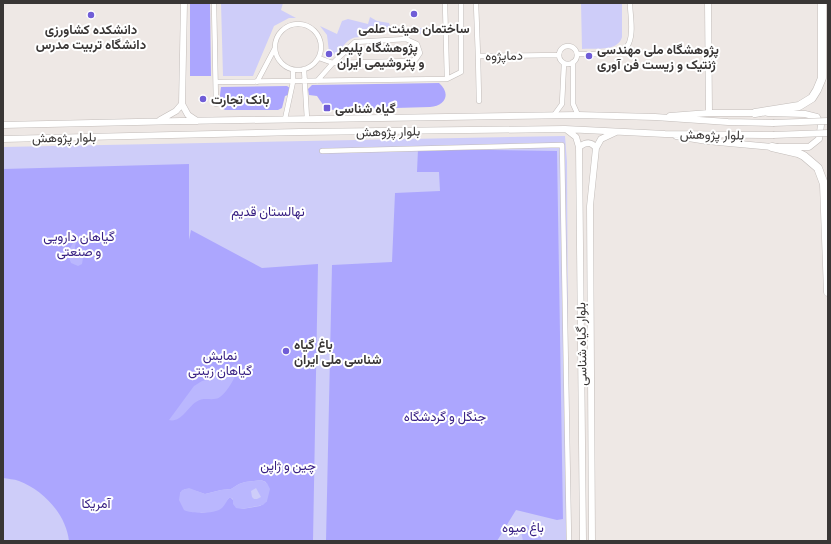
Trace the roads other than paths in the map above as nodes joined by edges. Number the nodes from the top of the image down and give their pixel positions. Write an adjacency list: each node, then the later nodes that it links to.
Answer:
1 (184, 3): 26 (street)
2 (214, 3): 22 (street)
3 (445, 3): 19 (street)
4 (461, 3): 19 (street)
5 (476, 3): 12 (street, دماپژوه)
6 (630, 3): 10 (street)
7 (708, 3): 28 (street)
8 (822, 3): 29 (highway)
9 (275, 48): 13 (street); 18 (street); 23 (street)
10 (577, 54): 11 (street); 14 (street)
11 (559, 55): 12 (street, دماپژوه); 16 (street)
12 (478, 56): 25 (street)
13 (319, 58): 15 (street); 17 (street)
14 (573, 62): 16 (street); 31 (street)
15 (333, 63): 15 (street); 21 (street)
16 (564, 63): 30 (street)
17 (304, 69): 18 (street); 20 (street)
18 (293, 70): 24 (street)
19 (447, 79): 21 (street)
20 (304, 81): 21 (street); 24 (street); 34 (street)
21 (317, 81)
22 (216, 82): 23 (street); 27 (street)
23 (257, 82): 24 (street)
24 (293, 82): 33 (street)
25 (479, 101)
26 (182, 104): 35 (street); 36 (street)
27 (216, 104)
28 (709, 113): 29 (street); 32 (street)
29 (755, 113): 45 (street)
30 (554, 115): 31 (street, بلوار پژوهش); 34 (street, بلوار پژوهش)
31 (578, 115): 32 (street, بلوار پژوهش)
32 (655, 117): 37 (street, بلوار پژوهش, bridge)
33 (285, 119): 34 (street, بلوار پژوهش); 36 (street, بلوار پژوهش)
34 (307, 119)
35 (158, 121): 36 (street, بلوار پژوهش); 38 (street, بلوار پژوهش)
36 (197, 121)
37 (828, 121)
38 (3, 125)
39 (565, 129): 40 (street, بلوار پژوهش); 43 (street, بلوار پژوهش); 44 (street)
40 (620, 131): 42 (street, بلوار پژوهش); 46 (street)
41 (828, 133): 42 (street, بلوار پژوهش, bridge)
42 (665, 134): 45 (street)
43 (3, 139)
44 (579, 147): 46 (street); 50 (street, بلوار گیاه شناسی)
45 (772, 147): 48 (highway)
46 (596, 148): 51 (street, بلوار گیاه شناسی)
47 (322, 151): 49 (street)
48 (828, 292)
49 (569, 541)
50 (583, 541)
51 (592, 541)

